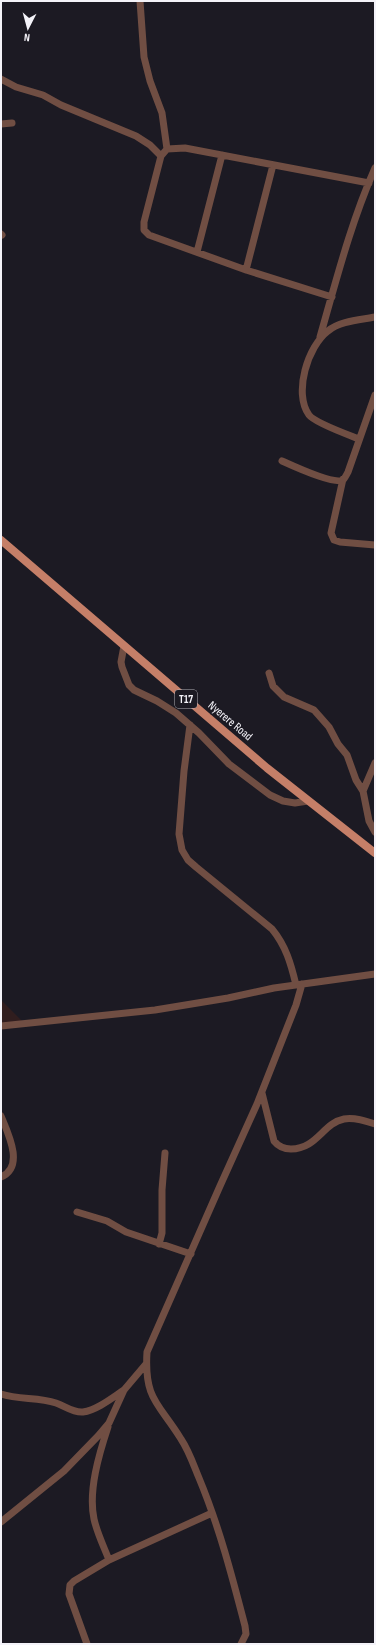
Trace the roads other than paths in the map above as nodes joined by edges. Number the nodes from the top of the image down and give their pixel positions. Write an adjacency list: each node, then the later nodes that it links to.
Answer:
1 (140, 1): 5 (street)
2 (1, 79): 7 (street)
3 (12, 123): 4 (street)
4 (1, 124)
5 (167, 149): 6 (street); 7 (street)
6 (222, 155): 8 (street); 11 (street)
7 (161, 156): 11 (street)
8 (273, 165): 10 (street); 12 (street)
9 (375, 168): 10 (street)
10 (369, 183): 13 (street)
11 (197, 252): 12 (street)
12 (246, 270): 13 (street)
13 (332, 297): 15 (street)
14 (375, 318): 15 (street)
15 (320, 338): 17 (street)
16 (375, 395): 17 (street)
17 (359, 439): 19 (street)
18 (282, 462): 19 (street)
19 (343, 479): 21 (street)
20 (2, 542): 22 (main road, Nyerere Road / T17)
21 (375, 545)
22 (124, 646): 24 (street); 27 (main road, Nyerere Road / T17)
23 (269, 673): 26 (street)
24 (190, 724): 27 (street); 31 (street)
25 (375, 763): 26 (street)
26 (363, 791): 28 (street)
27 (308, 801): 29 (main road, Nyerere Road / T17)
28 (375, 832)
29 (375, 853)
30 (375, 974): 31 (street)
31 (299, 984): 32 (street); 33 (street)
32 (1, 1026)
33 (262, 1093): 35 (street); 40 (street)
34 (1, 1116): 37 (street)
35 (375, 1124)
36 (165, 1153): 39 (street)
37 (1, 1177)
38 (77, 1212): 39 (street)
39 (159, 1244): 40 (street)
40 (191, 1254): 41 (street)
41 (146, 1364): 42 (street); 45 (street)
42 (124, 1390): 43 (street); 44 (street)
43 (1, 1394)
44 (109, 1423): 46 (street); 47 (street)
45 (212, 1513): 47 (street); 49 (street)
46 (1, 1522)
47 (109, 1560): 48 (street)
48 (87, 1644)
49 (241, 1644)

